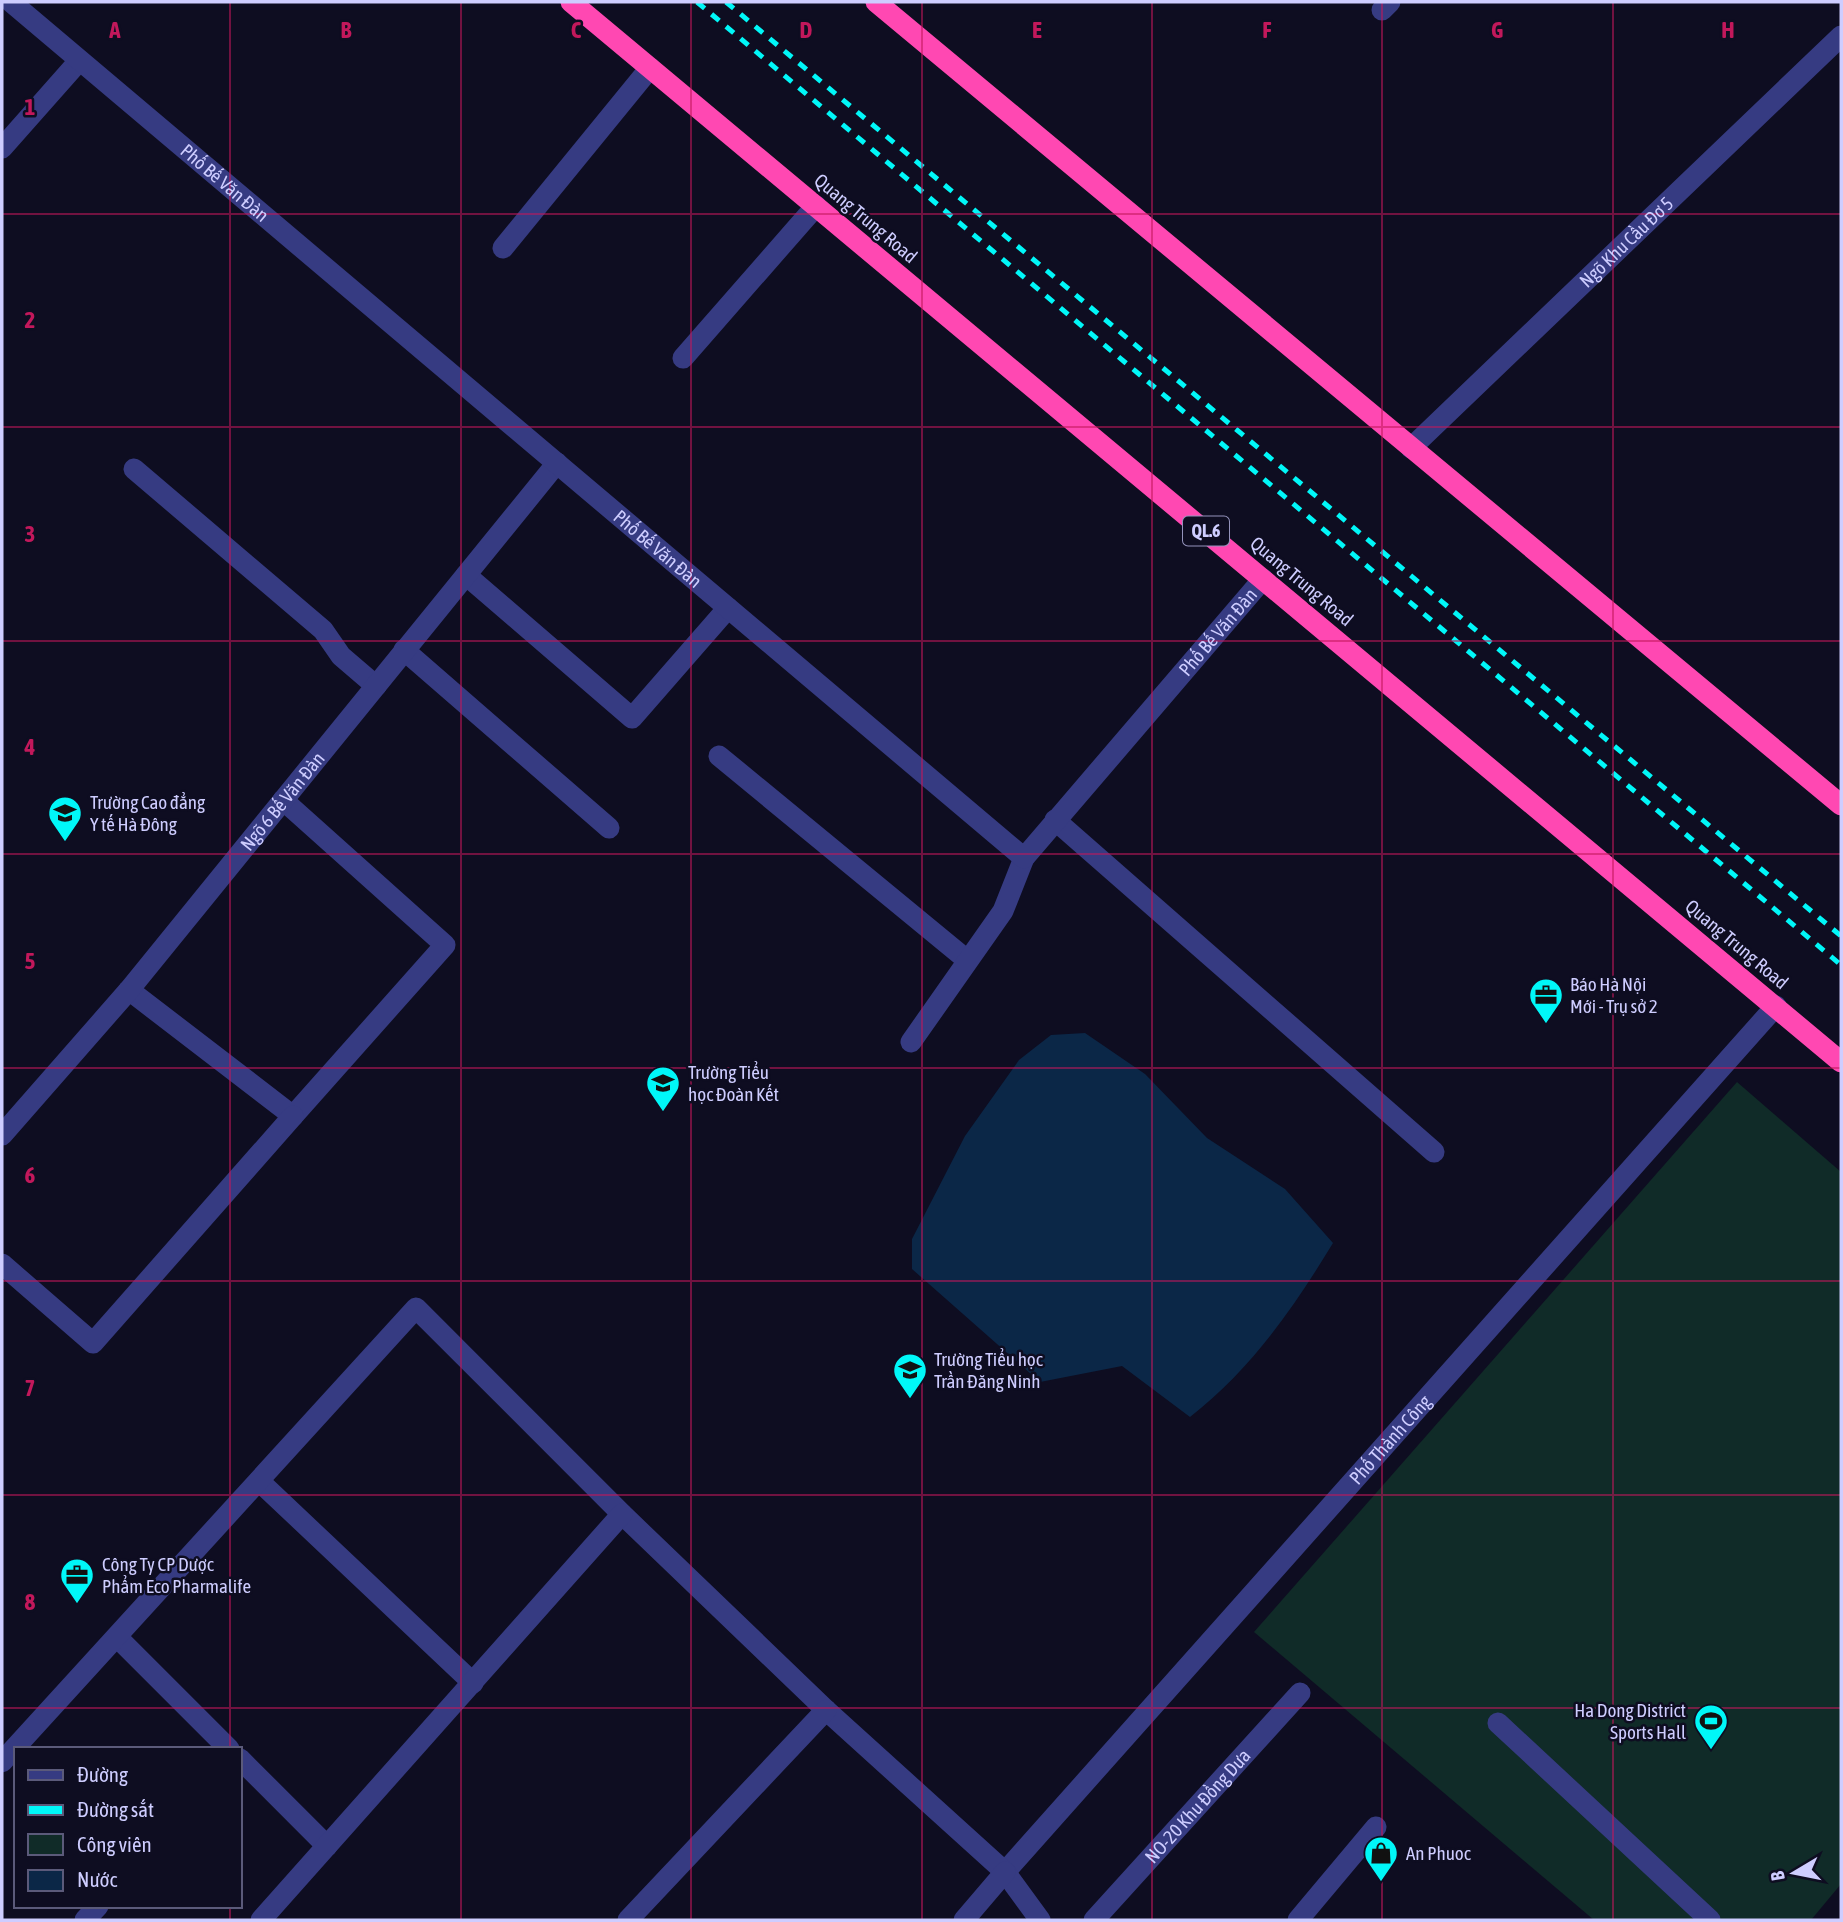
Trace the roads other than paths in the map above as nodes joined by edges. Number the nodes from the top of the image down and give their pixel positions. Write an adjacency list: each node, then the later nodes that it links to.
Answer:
1 (11, 2): 5 (street, Phố Bế Văn Đàn)
2 (571, 2): 6 (highway, Quang Trung Road / QL.6)
3 (876, 2): 11 (highway)
4 (1841, 36): 11 (street, Ngõ Khu Cầu Đơ 5)
5 (79, 61): 7 (street); 12 (street, Phố Bế Văn Đàn)
6 (650, 68): 8 (highway, Quang Trung Road / QL.6); 9 (street)
7 (2, 148)
8 (816, 206): 10 (street); 15 (highway, Quang Trung Road / QL.6)
9 (503, 248)
10 (683, 358)
11 (1411, 448): 21 (highway)
12 (557, 463): 14 (street, Ngõ 6 Bế Văn Đàn); 16 (street, Phố Bế Văn Đàn)
13 (134, 469): 18 (street)
14 (466, 575): 16 (street); 17 (street, Ngõ 6 Bế Văn Đàn)
15 (1263, 579): 22 (street, Phố Bế Văn Đàn); 27 (highway, Quang Trung Road / QL.6)
16 (728, 608): 24 (street, Phố Bế Văn Đàn)
17 (404, 650): 18 (street, Ngõ 6 Bế Văn Đàn); 23 (street)
18 (376, 686): 20 (street, Ngõ 6 Bế Văn Đàn)
19 (719, 756): 25 (street)
20 (283, 800): 26 (street, Ngõ 6 Bế Văn Đàn); 30 (street)
21 (1841, 805)
22 (1055, 820): 24 (street, Phố Bế Văn Đàn); 32 (street)
23 (609, 828)
24 (1024, 858): 25 (street)
25 (967, 960): 28 (street)
26 (129, 990): 30 (street); 31 (street, Ngõ 6 Bế Văn Đàn)
27 (1776, 1006): 29 (highway, Quang Trung Road / QL.6); 48 (street, Phố Thành Công)
28 (911, 1042)
29 (1841, 1062)
30 (293, 1116): 33 (street)
31 (2, 1135)
32 (1434, 1153)
33 (2, 1264)
34 (259, 1481): 35 (street); 36 (street); 37 (street)
35 (622, 1514): 37 (street); 39 (street)
36 (117, 1637): 41 (street); 42 (street)
37 (473, 1683): 47 (street)
38 (1300, 1693): 53 (street, NO-20 Khu Đồng Dưa)
39 (826, 1710): 48 (street); 50 (street)
40 (1498, 1723): 55 (street)
41 (16, 1747)
42 (227, 1747)
43 (14, 1749): 45 (street)
44 (242, 1761): 47 (street)
45 (2, 1762)
46 (1376, 1827): 54 (street)
47 (327, 1846): 49 (street)
48 (1005, 1872): 51 (street, Phố Thành Công); 52 (street)
49 (261, 1920)
50 (628, 1920)
51 (964, 1920)
52 (1040, 1920)
53 (1094, 1920)
54 (1298, 1920)
55 (1710, 1920)

